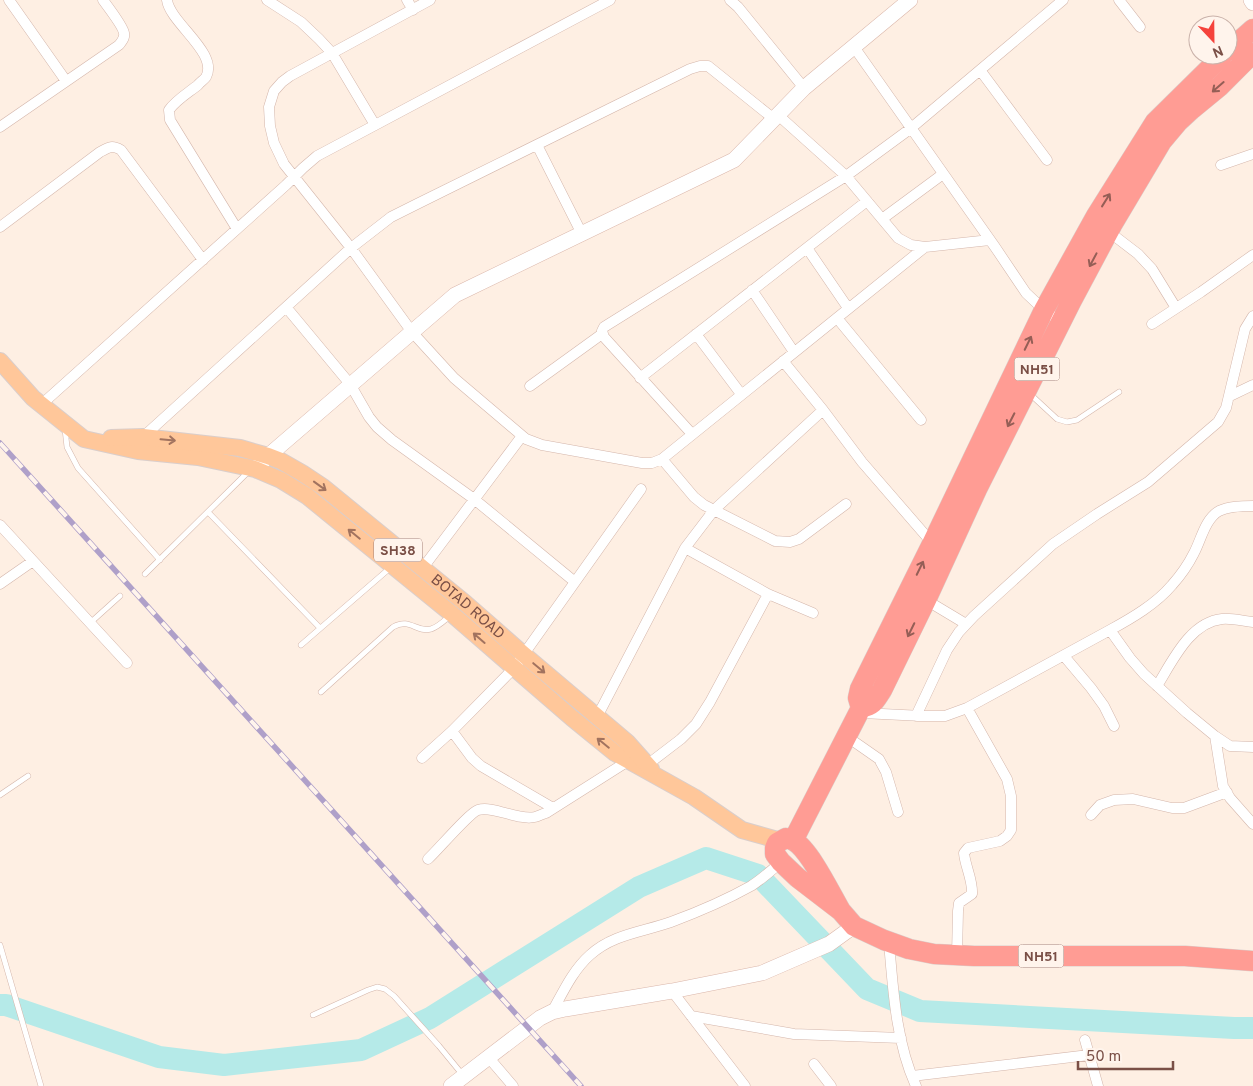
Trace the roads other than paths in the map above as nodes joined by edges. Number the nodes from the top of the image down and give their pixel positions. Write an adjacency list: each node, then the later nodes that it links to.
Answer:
1 (9, 0): 21 (street)
2 (103, 0): 21 (street)
3 (168, 0): 37 (street)
4 (267, 0): 18 (street)
5 (406, 0): 14 (street)
6 (430, 0): 14 (street)
7 (610, 0): 24 (street)
8 (730, 0): 13 (street)
9 (747, 0): 13 (street)
10 (910, 0): 17 (street)
11 (1063, 0): 20 (street)
12 (1119, 0): 15 (street)
13 (738, 7): 22 (street)
14 (413, 10): 18 (street)
15 (1140, 27)
16 (1243, 43): 38 (highway, NH51, one-way to 38)
17 (854, 47): 22 (street); 26 (street)
18 (332, 53): 24 (street); 33 (street)
19 (1213, 65): 50 (highway, NH51, one-way to 19)
20 (980, 70): 26 (street); 29 (street)
21 (66, 81): 25 (street)
22 (804, 88): 23 (street)
23 (776, 117): 27 (street); 32 (street); 39 (street)
24 (374, 125): 33 (street)
25 (0, 127)
26 (910, 129): 31 (street); 32 (street)
27 (537, 145): 39 (street); 42 (street)
28 (1253, 154): 30 (street)
29 (1047, 160)
30 (1221, 165)
31 (943, 174): 35 (street); 40 (street)
32 (846, 176): 34 (street); 56 (street)
33 (294, 177): 37 (street); 42 (street)
34 (867, 201): 35 (street); 43 (street)
35 (882, 219): 41 (street)
36 (0, 226): 45 (street)
37 (237, 229): 45 (street)
38 (1108, 231): 49 (street); 53 (highway, NH51, one-way to 53)
39 (582, 234): 55 (street)
40 (993, 244): 41 (street); 50 (street)
41 (925, 247): 48 (street)
42 (351, 248): 47 (street); 55 (street)
43 (806, 248): 46 (street); 48 (street)
44 (1253, 255): 49 (street)
45 (203, 260): 69 (street)
46 (752, 290): 57 (street); 58 (street)
47 (286, 308): 62 (street); 75 (street)
48 (848, 308): 52 (street)
49 (1176, 308): 54 (street)
50 (1044, 310): 53 (street); 88 (highway, NH51, one-way to 50)
51 (1253, 316): 68 (street)
52 (837, 318): 58 (street); 71 (street)
53 (1061, 322): 65 (highway, NH51)
54 (1152, 324)
55 (412, 332): 62 (street); 74 (street)
56 (602, 334): 61 (street); 64 (street)
57 (696, 334): 61 (street); 67 (street)
58 (794, 352): 60 (street)
59 (0, 361): 69 (main road, BOTAD ROAD / SH38)
60 (783, 361): 67 (street); 70 (street)
61 (640, 378): 73 (street)
62 (350, 384): 77 (street); 81 (street)
63 (1253, 385): 68 (street)
64 (530, 386)
65 (1026, 390): 66 (lane); 88 (highway, NH51, one-way to 88)
66 (1119, 392)
67 (741, 394): 73 (street)
68 (1230, 396): 104 (street)
69 (42, 404): 72 (main road, BOTAD ROAD / SH38)
70 (823, 410): 84 (street); 88 (street)
71 (921, 420)
72 (64, 422): 76 (main road, BOTAD ROAD / SH38); 89 (lane)
73 (692, 434): 78 (street)
74 (522, 436): 78 (street); 81 (street)
75 (143, 437): 76 (main road, BOTAD ROAD / SH38); 77 (main road, BOTAD ROAD / SH38, one-way to 77)
76 (84, 439): 79 (main road, BOTAD ROAD / SH38)
77 (268, 456): 79 (street); 92 (main road, BOTAD ROAD / SH38, one-way to 92)
78 (662, 459): 84 (street)
79 (254, 469): 85 (lane); 91 (main road, BOTAD ROAD / SH38, one-way to 79)
80 (641, 489): 94 (street)
81 (474, 499): 92 (street); 94 (street)
82 (846, 504): 84 (street)
83 (1253, 506): 106 (street)
84 (714, 510): 87 (street)
85 (208, 512): 89 (lane); 105 (lane)
86 (0, 525): 90 (street)
87 (685, 548): 96 (street); 116 (street)
88 (938, 551): 98 (highway, NH51); 115 (highway, NH51, one-way to 88)
89 (160, 560): 93 (lane)
90 (33, 561): 95 (street); 103 (street)
91 (393, 566): 101 (main road, BOTAD ROAD / SH38); 105 (lane)
92 (422, 569): 99 (main road, BOTAD ROAD / SH38)
93 (145, 574)
94 (574, 582): 108 (street)
95 (0, 584)
96 (768, 594): 100 (street); 125 (street)
97 (120, 596): 103 (lane)
98 (926, 600): 104 (street); 115 (highway, NH51, one-way to 115)
99 (465, 603): 101 (lane); 108 (main road, BOTAD ROAD / SH38)
100 (813, 613)
101 (452, 614): 111 (main road, BOTAD ROAD / SH38, one-way to 101); 113 (lane)
102 (1253, 622): 112 (street)
103 (90, 623): 110 (street)
104 (966, 624): 117 (street)
105 (320, 628): 107 (lane)
106 (1110, 630): 109 (street); 112 (street)
107 (301, 645)
108 (523, 654): 111 (street); 116 (main road, BOTAD ROAD / SH38, one-way to 116)
109 (1064, 656): 114 (street); 118 (street)
110 (127, 663)
111 (514, 668): 119 (street); 124 (main road, BOTAD ROAD / SH38, one-way to 111)
112 (1157, 686): 121 (street)
113 (321, 692)
114 (967, 708): 117 (street); 139 (street)
115 (860, 710): 117 (street); 120 (highway, NH51)
116 (597, 716): 125 (main road, BOTAD ROAD / SH38)
117 (916, 716)
118 (1114, 726)
119 (452, 731): 123 (street); 130 (street)
120 (846, 736): 131 (street); 134 (highway, NH51)
121 (1215, 736): 122 (street); 128 (street)
122 (1253, 747)
123 (422, 758)
124 (628, 761): 127 (main road, BOTAD ROAD / SH38); 130 (street)
125 (647, 765): 127 (main road, BOTAD ROAD / SH38)
126 (28, 776): 129 (lane)
127 (659, 778): 134 (main road, BOTAD ROAD / SH38)
128 (1227, 792): 132 (street); 133 (street)
129 (0, 795)
130 (553, 808): 135 (street)
131 (898, 812)
132 (1091, 815)
133 (1253, 824)
134 (783, 849): 136 (highway); 142 (street)
135 (428, 859)
136 (847, 918): 137 (highway, NH51); 141 (street)
137 (889, 942): 139 (highway, NH51); 145 (street)
138 (0, 945): 152 (lane)
139 (957, 955): 140 (highway, NH51)
140 (1253, 961)
141 (672, 991): 142 (street); 144 (street)
142 (552, 1012): 148 (street)
143 (313, 1015): 150 (lane)
144 (691, 1016): 145 (street); 155 (street)
145 (901, 1038): 151 (street)
146 (1085, 1040): 147 (street)
147 (1089, 1055): 151 (street); 157 (street)
148 (488, 1058): 150 (street); 154 (street)
149 (814, 1064): 156 (street)
150 (464, 1077): 153 (street)
151 (914, 1081)
152 (41, 1086)
153 (451, 1086)
154 (513, 1086)
155 (745, 1086)
156 (831, 1086)
157 (1098, 1086)

